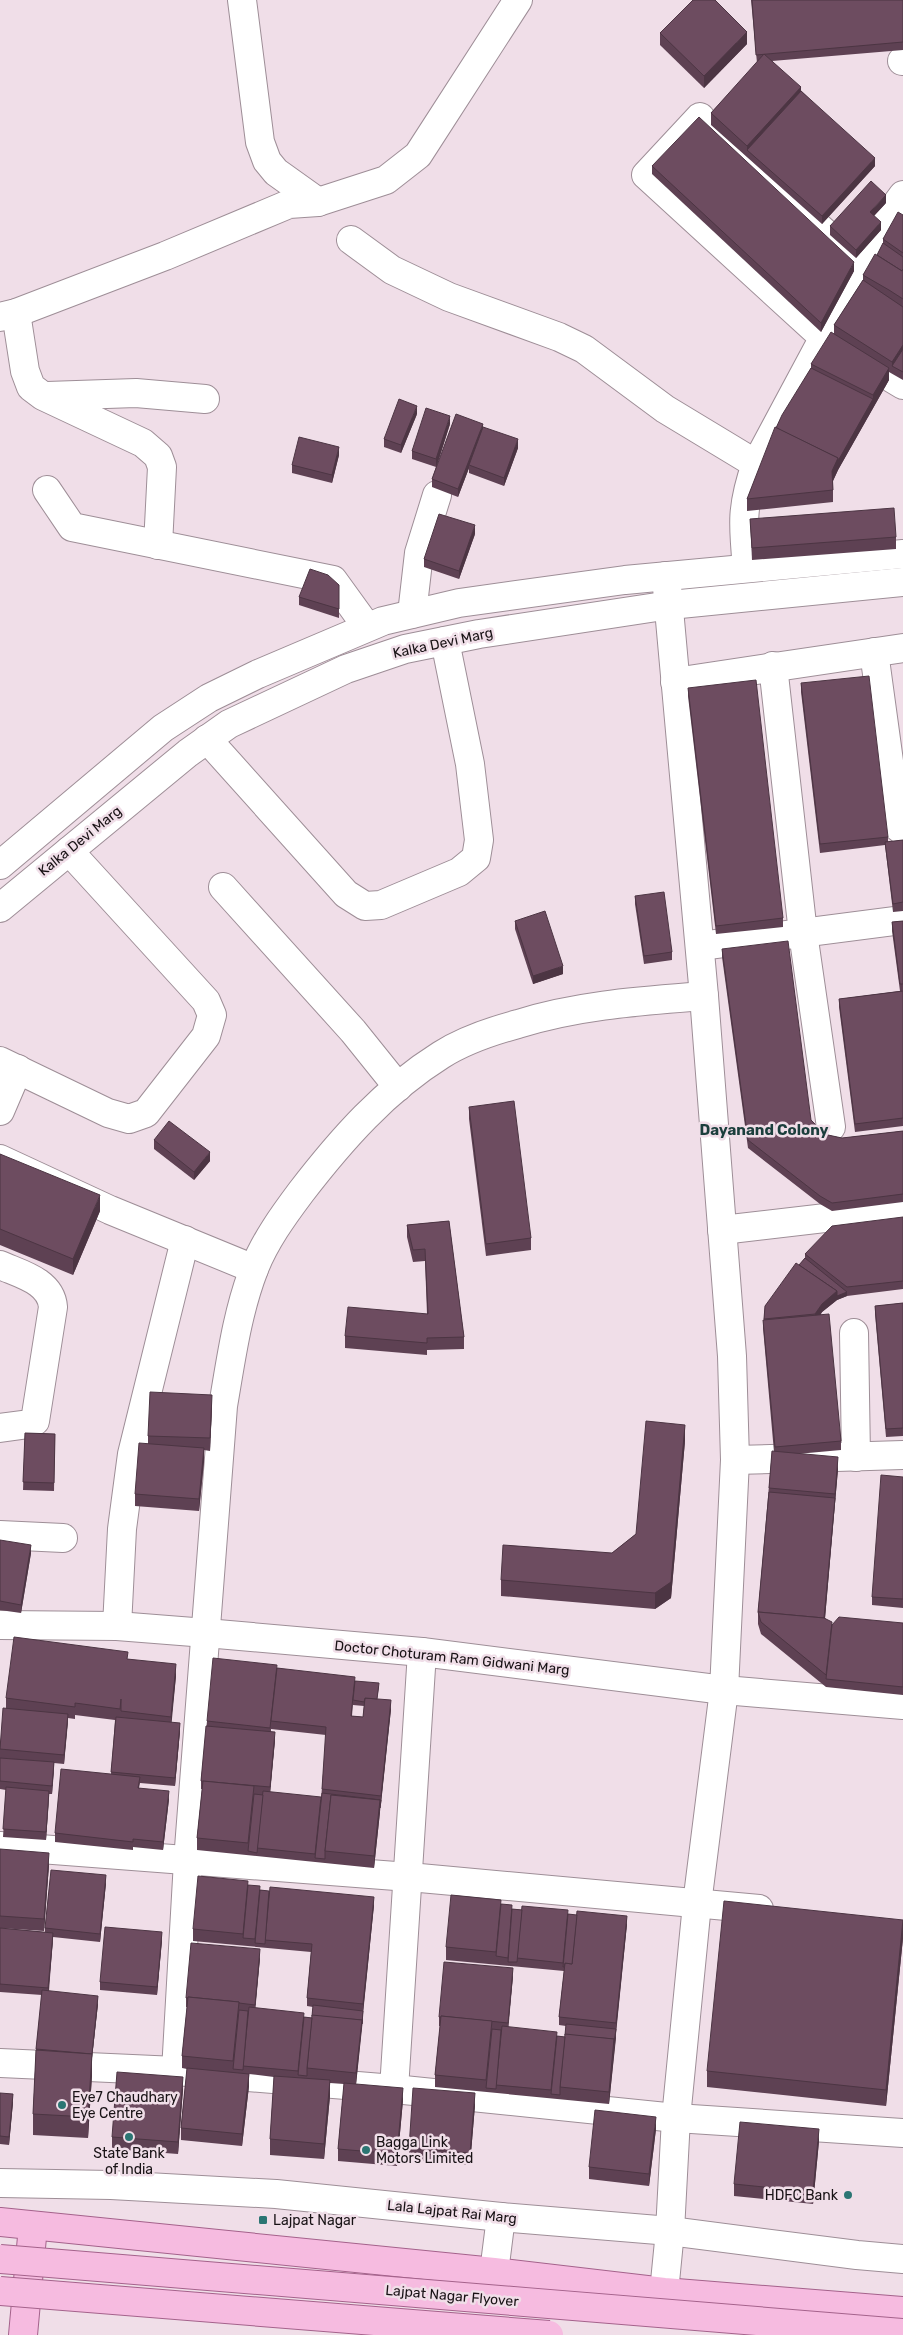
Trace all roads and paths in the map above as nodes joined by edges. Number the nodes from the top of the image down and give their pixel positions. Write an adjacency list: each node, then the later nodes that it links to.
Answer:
1 (242, 0): 3 (street)
2 (518, 0): 3 (street)
3 (318, 202): 7 (street)
4 (899, 208): 6 (street)
5 (351, 240): 12 (street)
6 (864, 281): 8 (street); 8 (street)
7 (8, 315): 10 (street)
8 (823, 336): 9 (street); 12 (street)
9 (903, 385)
10 (43, 396): 11 (street); 15 (street)
11 (205, 399)
12 (756, 464): 17 (street)
13 (47, 490): 15 (street)
14 (437, 494): 21 (street)
15 (158, 545): 22 (street)
16 (903, 554): 17 (street)
17 (746, 568): 18 (street)
18 (666, 576): 20 (street); 21 (street)
19 (903, 582): 20 (street, Kalka Devi Marg)
20 (670, 605): 23 (street, Kalka Devi Marg); 27 (street)
21 (412, 614): 22 (street)
22 (368, 626): 31 (street)
23 (445, 641): 28 (street, Kalka Devi Marg); 28 (street)
24 (903, 648): 25 (street)
25 (874, 652): 26 (street); 29 (street)
26 (774, 666): 27 (street); 35 (street)
27 (675, 682): 36 (street)
28 (207, 739): 30 (street, Kalka Devi Marg)
29 (903, 831)
30 (69, 851): 33 (street, Kalka Devi Marg); 38 (street)
31 (0, 865)
32 (223, 887): 39 (street)
33 (0, 908)
34 (903, 920): 35 (street)
35 (803, 933): 36 (street); 41 (street)
36 (700, 946): 37 (street)
37 (704, 996): 39 (street); 44 (street)
38 (9, 1065): 40 (street)
39 (398, 1087): 47 (street)
40 (0, 1112)
41 (831, 1128)
42 (0, 1160): 45 (street)
43 (903, 1209): 44 (street)
44 (722, 1230): 52 (street)
45 (185, 1240): 47 (street); 56 (street)
46 (0, 1265): 49 (street)
47 (254, 1269): 57 (street)
48 (854, 1333): 51 (street)
49 (0, 1428)
50 (903, 1455): 51 (street)
51 (856, 1457): 52 (street)
52 (735, 1460): 59 (street)
53 (0, 1535): 54 (street)
54 (64, 1538)
55 (0, 1625): 56 (street, Doctor Choturam Ram Gidwani Marg)
56 (117, 1626): 57 (street, Doctor Choturam Ram Gidwani Marg)
57 (206, 1633): 58 (street, Doctor Choturam Ram Gidwani Marg); 62 (street)
58 (422, 1652): 59 (street, Doctor Choturam Ram Gidwani Marg); 63 (street)
59 (724, 1690): 60 (street, Doctor Choturam Ram Gidwani Marg); 64 (street)
60 (903, 1706)
61 (0, 1846): 62 (street)
62 (188, 1861): 63 (street); 67 (street)
63 (409, 1877): 64 (street); 68 (street)
64 (697, 1904): 65 (street); 69 (street)
65 (783, 1911)
66 (0, 2064): 67 (street)
67 (176, 2071): 68 (street)
68 (394, 2089): 69 (street)
69 (676, 2118): 70 (street); 75 (street)
70 (903, 2133)
71 (0, 2183): 72 (street, Lala Lajpat Rai Marg)
72 (501, 2217): 75 (street, Lala Lajpat Rai Marg); 78 (street)
73 (0, 2222): 74 (main road)
74 (33, 2226): 78 (main road); 83 (main road)
75 (670, 2231): 77 (street, Lala Lajpat Rai Marg); 80 (street)
76 (0, 2259): 82 (main road, Lajpat Nagar Flyover, bridge)
77 (903, 2259)
78 (494, 2272): 80 (main road)
79 (0, 2291): 84 (main road, bridge)
80 (664, 2292): 81 (main road)
81 (903, 2311)
82 (903, 2333)
83 (23, 2335)
84 (549, 2335)

